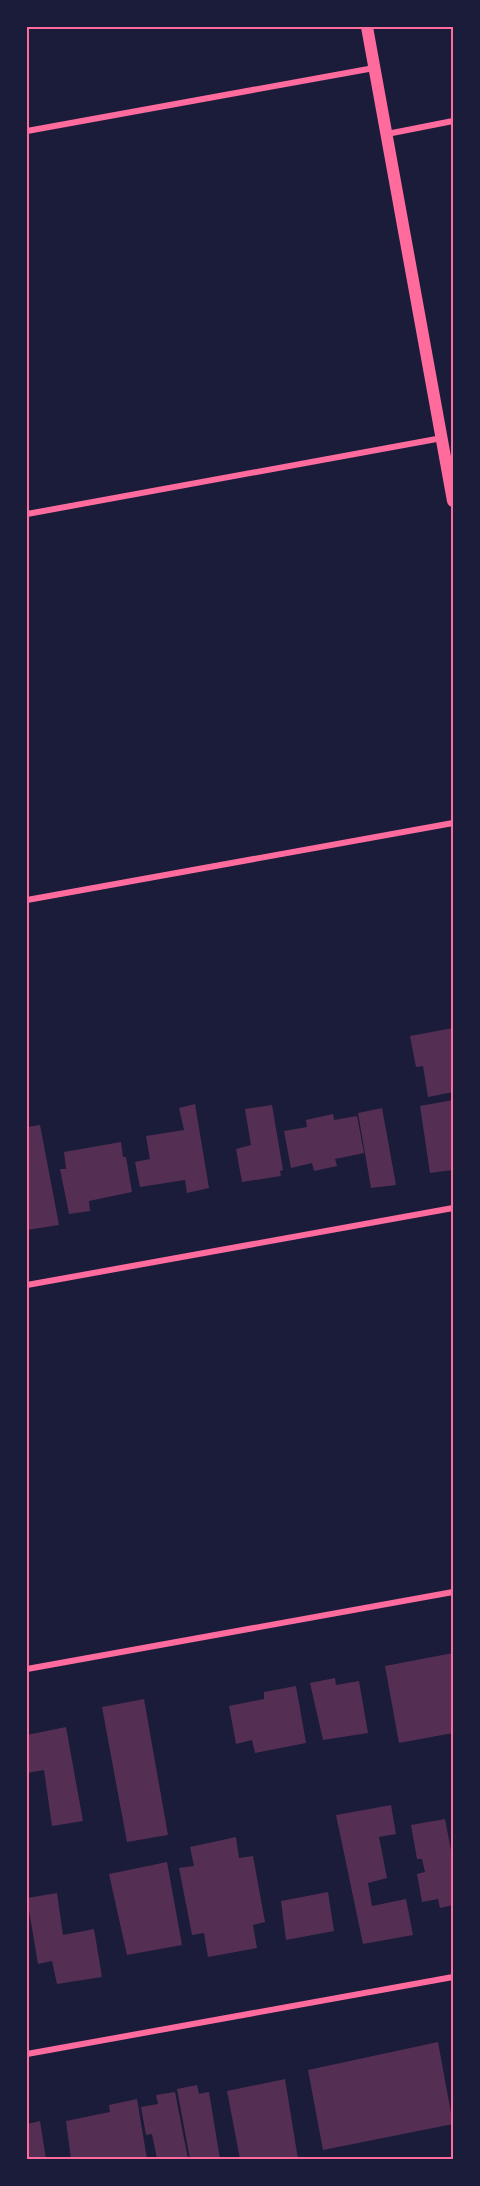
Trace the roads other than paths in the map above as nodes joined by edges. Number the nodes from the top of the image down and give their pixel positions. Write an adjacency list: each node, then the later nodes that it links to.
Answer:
1 (367, 27): 2 (main road)
2 (374, 68): 4 (street); 5 (main road)
3 (453, 121): 5 (street)
4 (27, 131)
5 (386, 134): 6 (main road)
6 (442, 438): 7 (main road); 8 (street)
7 (453, 501)
8 (27, 514)
9 (453, 823): 10 (street)
10 (27, 900)
11 (453, 1208): 12 (street)
12 (27, 1285)
13 (453, 1592): 14 (street)
14 (27, 1670)
15 (453, 1977): 16 (street)
16 (27, 2054)

